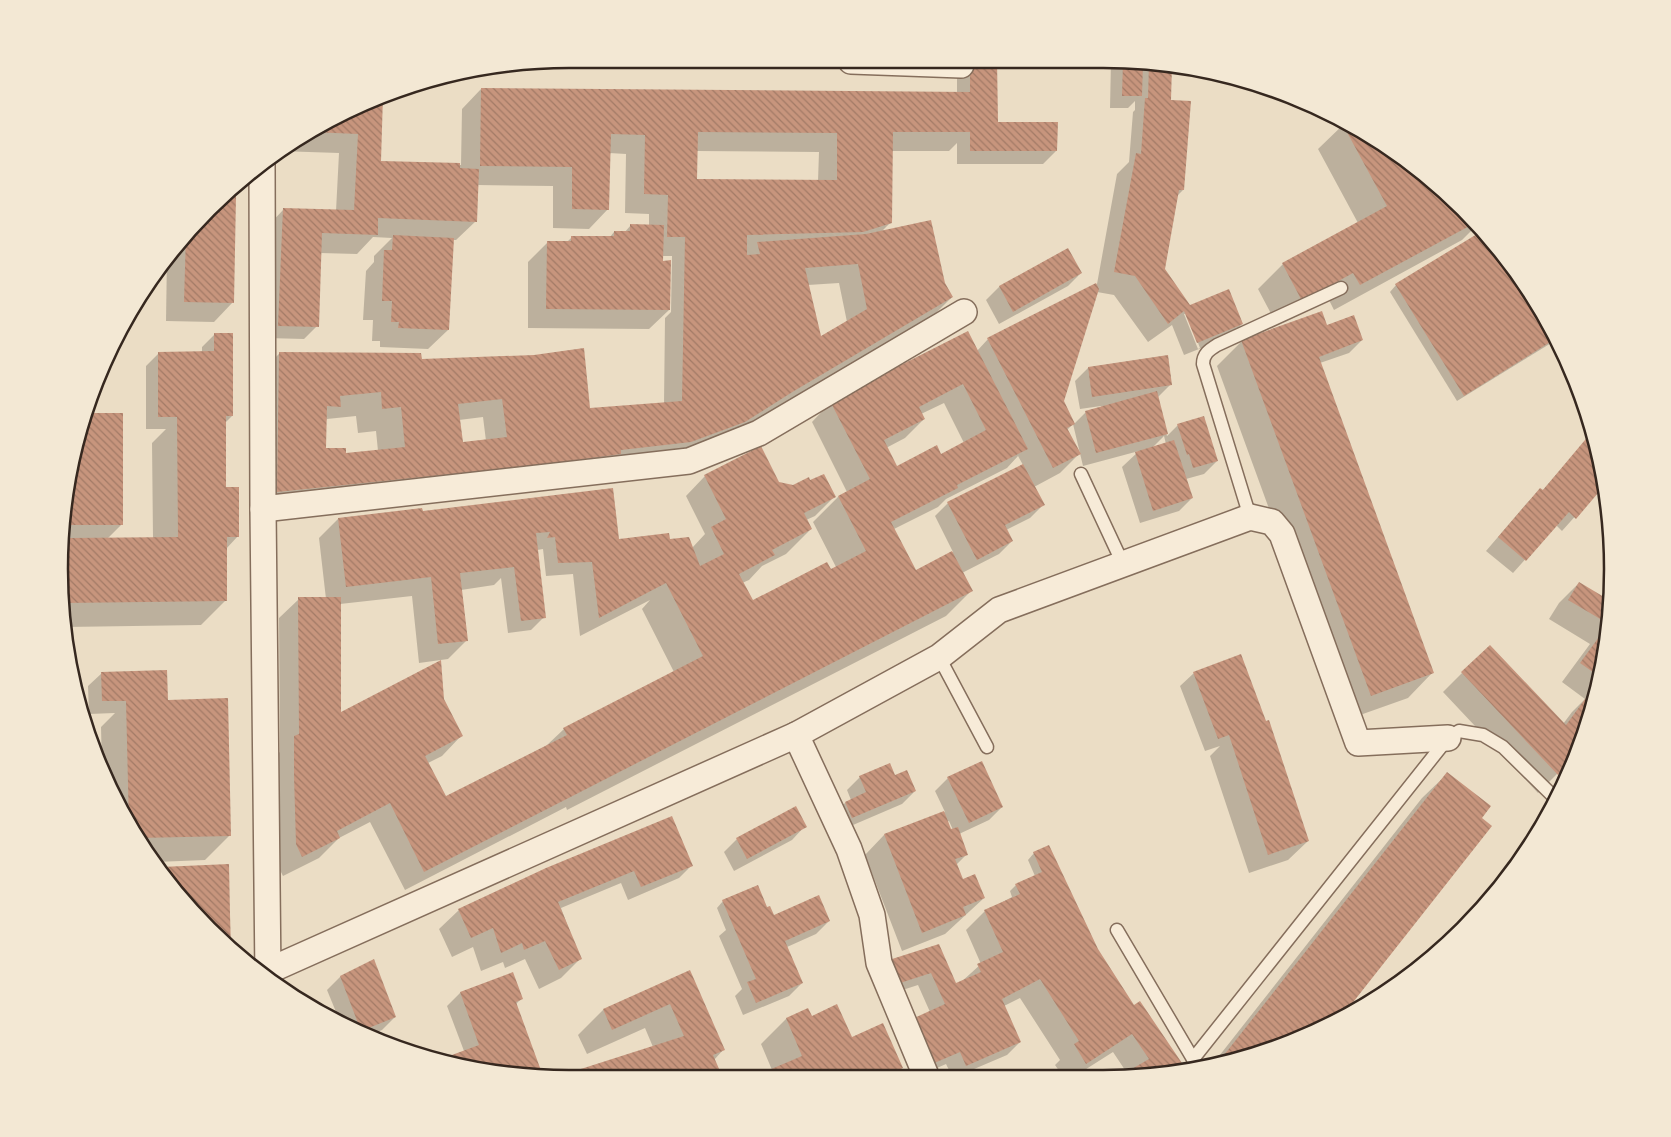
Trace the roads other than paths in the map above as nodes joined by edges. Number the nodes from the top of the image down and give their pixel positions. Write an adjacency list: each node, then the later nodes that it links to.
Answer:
1 (262, 173): 5 (street)
2 (1341, 288): 6 (lane)
3 (964, 312): 5 (street)
4 (1081, 474): 7 (lane)
5 (263, 508): 14 (street)
6 (1250, 517): 7 (street); 10 (street)
7 (1123, 564): 8 (street)
8 (939, 657): 9 (street); 11 (lane)
9 (796, 735): 15 (street); 18 (street)
10 (1448, 738): 12 (lane); 16 (lane)
11 (987, 747)
12 (1550, 793)
13 (1117, 930): 17 (lane)
14 (268, 969)
15 (273, 973)
16 (1199, 1060)
17 (1194, 1061)
18 (924, 1070)

